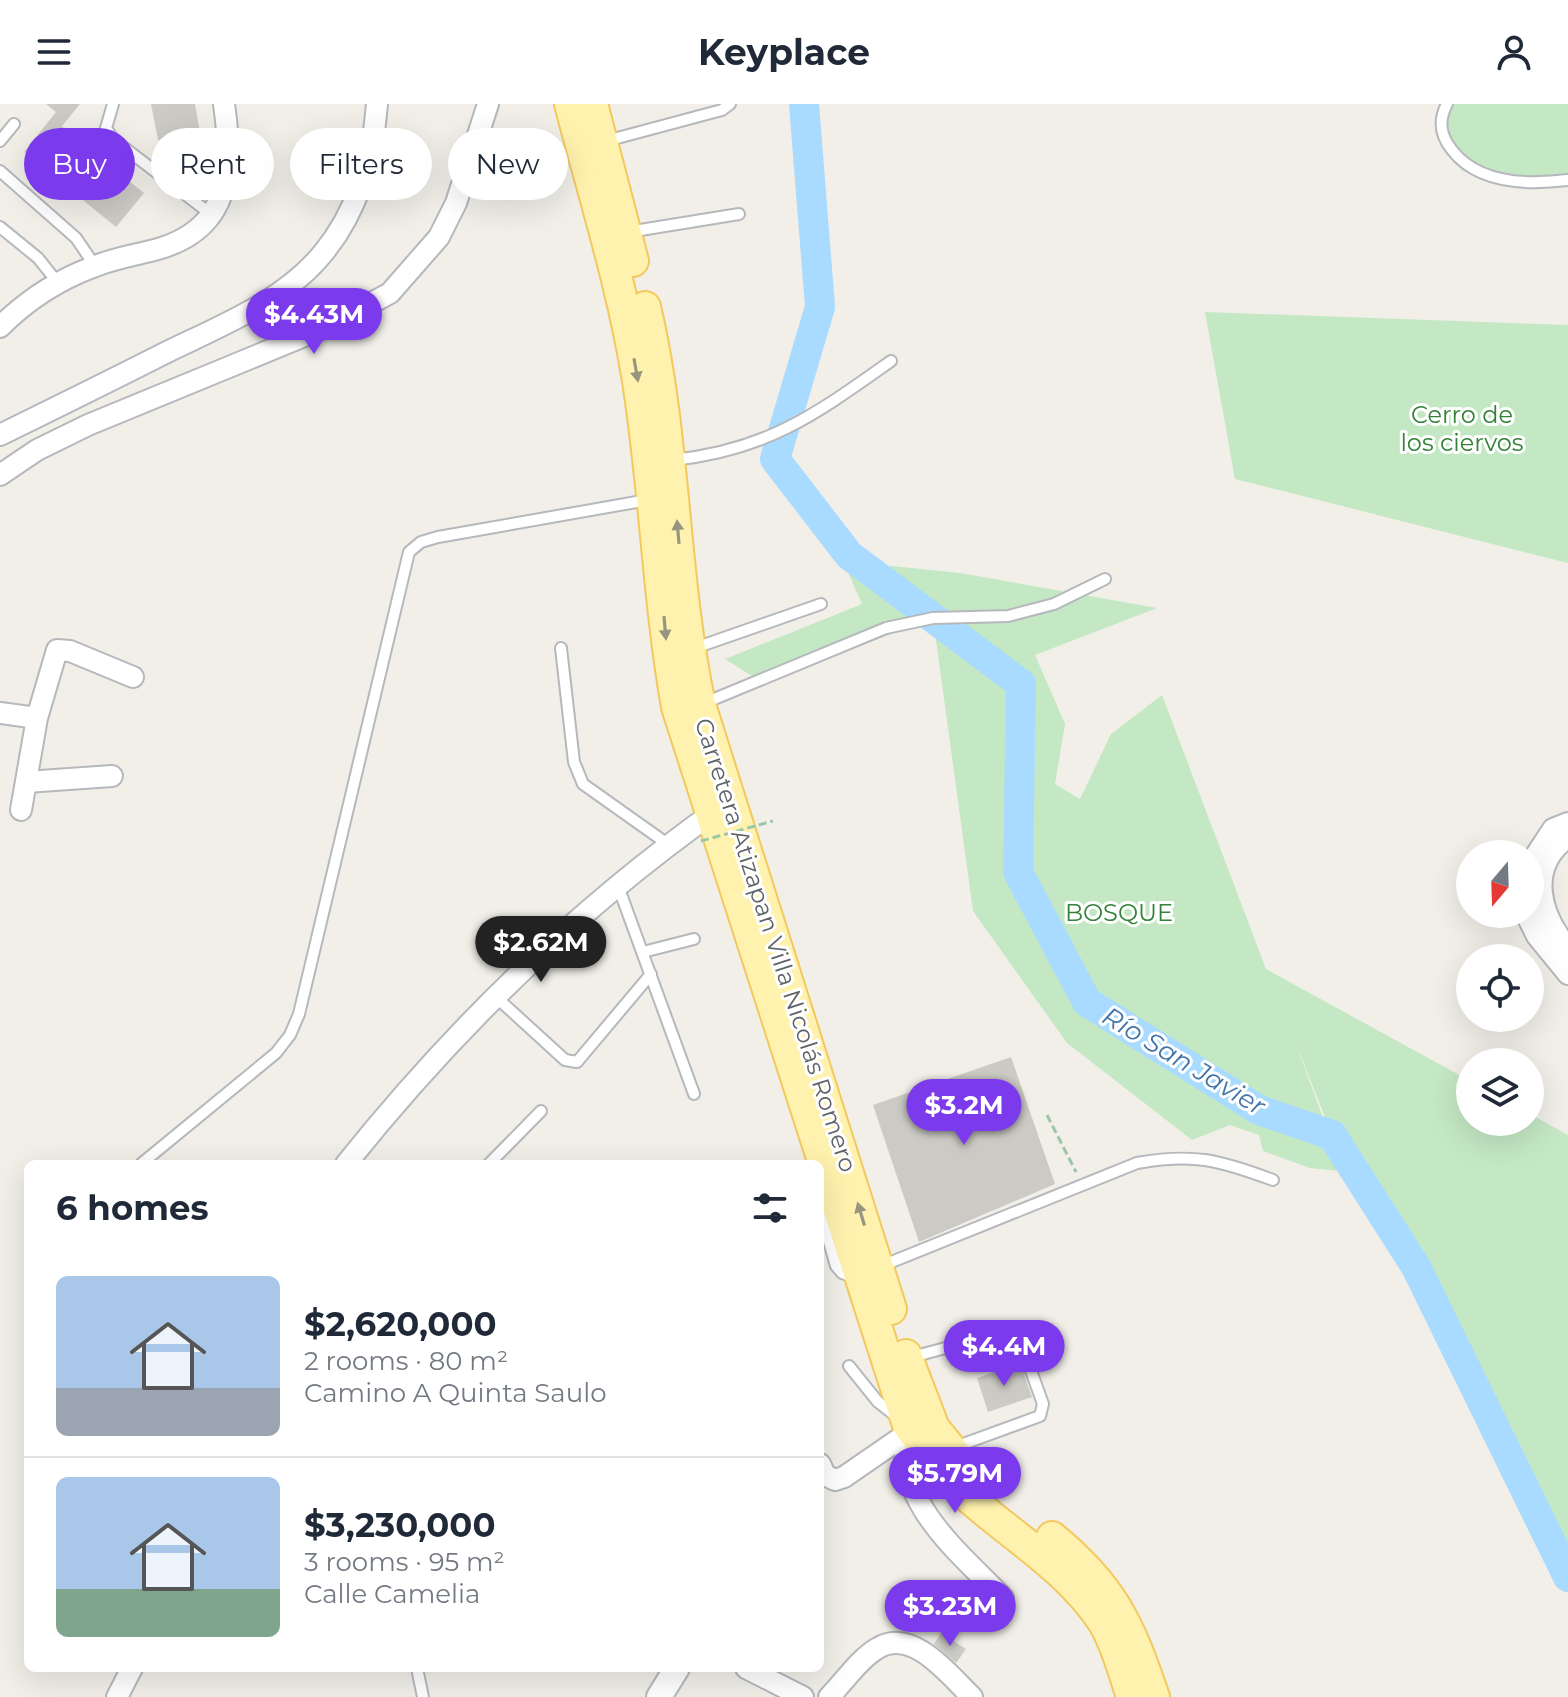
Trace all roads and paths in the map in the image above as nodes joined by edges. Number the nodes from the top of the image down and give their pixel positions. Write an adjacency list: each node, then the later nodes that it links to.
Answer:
1 (113, 104): 18 (lane)
2 (224, 104): 18 (street)
3 (366, 104): 11 (street)
4 (377, 104): 11 (street)
5 (488, 104): 27 (street)
6 (570, 104): 13 (main road, Carretera Atizapan Villa Nicolás Romero)
7 (592, 104): 13 (main road, Carretera Atizapan Villa Nicolás Romero)
8 (730, 104): 13 (lane)
9 (1447, 104): 15 (lane)
10 (14, 124): 12 (lane)
11 (375, 128)
12 (0, 141)
13 (592, 145): 20 (main road, Carretera Atizapan Villa Nicolás Romero); 28 (main road, Carretera Atizapan Villa Nicolás Romero, one-way to 28)
14 (0, 171): 21 (lane)
15 (1568, 180)
16 (354, 200): 25 (street)
17 (739, 214): 20 (lane)
18 (212, 215): 21 (street)
19 (0, 227): 22 (lane)
20 (626, 233): 26 (main road, Carretera Atizapan Villa Nicolás Romero)
21 (95, 266): 22 (street)
22 (58, 283): 23 (street)
23 (0, 327)
24 (891, 361): 26 (lane)
25 (0, 435)
26 (671, 460): 32 (main road, Carretera Atizapan Villa Nicolás Romero, one-way to 26)
27 (0, 475)
28 (653, 499): 37 (main road, Carretera Atizapan Villa Nicolás Romero, one-way to 37); 60 (lane)
29 (1105, 579): 34 (lane)
30 (821, 604): 32 (lane)
31 (561, 648): 46 (lane)
32 (688, 650): 34 (main road, Carretera Atizapan Villa Nicolás Romero)
33 (133, 677): 36 (street)
34 (700, 705): 37 (main road, Carretera Atizapan Villa Nicolás Romero)
35 (0, 713): 36 (street)
36 (37, 718): 39 (street)
37 (702, 754): 41 (main road, Carretera Atizapan Villa Nicolás Romero)
38 (112, 776): 39 (street)
39 (26, 782): 40 (street)
40 (21, 810)
41 (715, 818): 42 (path, bridge); 46 (street); 55 (main road, Carretera Atizapan Villa Nicolás Romero); 66 (main road, Carretera Atizapan Villa Nicolás Romero, one-way to 41)
42 (773, 821)
43 (1568, 823): 45 (street)
44 (1568, 837): 50 (street)
45 (1544, 843)
46 (669, 845): 47 (street)
47 (618, 885): 51 (lane); 54 (street)
48 (1533, 928): 53 (street)
49 (694, 939): 51 (lane)
50 (1568, 948)
51 (643, 952): 52 (lane)
52 (651, 974): 54 (lane); 56 (lane)
53 (1568, 974)
54 (496, 997): 61 (street)
55 (793, 1066): 59 (lane); 66 (main road, Carretera Atizapan Villa Nicolás Romero)
56 (694, 1094)
57 (541, 1111): 62 (lane)
58 (1047, 1115): 64 (path)
59 (805, 1150)
60 (146, 1160)
61 (349, 1160)
62 (493, 1160)
63 (1273, 1180): 64 (lane)
64 (1083, 1186): 66 (lane)
65 (824, 1224): 66 (lane)
66 (868, 1272): 67 (main road, Carretera Atizapan Villa Nicolás Romero); 69 (main road, Carretera Atizapan Villa Nicolás Romero)
67 (907, 1359): 70 (main road, Carretera Atizapan Villa Nicolás Romero); 70 (lane)
68 (849, 1366): 69 (lane)
69 (906, 1430): 71 (street); 72 (street); 83 (main road, Carretera Atizapan Villa Nicolás Romero)
70 (949, 1449): 84 (main road, Carretera Atizapan Villa Nicolás Romero)
71 (824, 1473)
72 (1003, 1598)
73 (130, 1672): 77 (street)
74 (675, 1672): 79 (street)
75 (754, 1672): 80 (street)
76 (418, 1673): 78 (lane)
77 (117, 1697)
78 (423, 1697)
79 (659, 1697)
80 (803, 1697)
81 (829, 1697): 82 (street)
82 (972, 1697)
83 (1132, 1697)
84 (1154, 1697)

